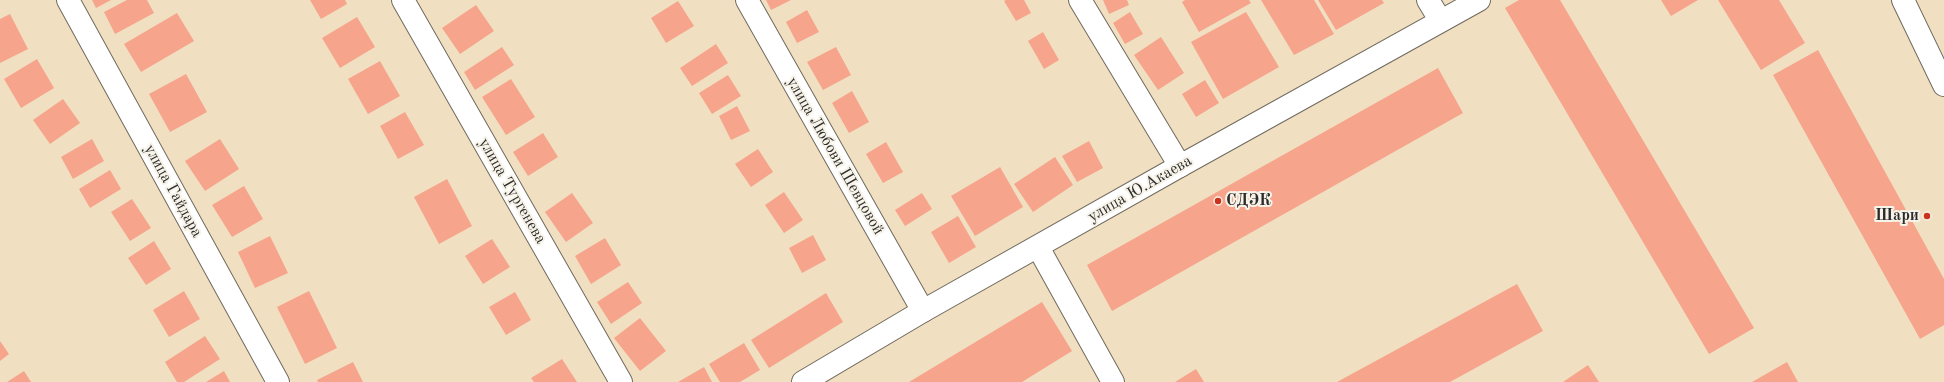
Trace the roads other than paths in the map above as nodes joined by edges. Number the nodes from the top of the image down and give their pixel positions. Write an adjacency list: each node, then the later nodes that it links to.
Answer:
1 (68, 0): 13 (street, улица Гайдара)
2 (403, 0): 14 (street, улица Тургенева)
3 (747, 0): 12 (street, улица Любови Шевцовой)
4 (1080, 0): 10 (street)
5 (1428, 0): 8 (street)
6 (1479, 0): 8 (street, улица Ю.Акаева)
7 (1903, 0): 9 (street)
8 (1440, 20): 10 (street, улица Ю.Акаева)
9 (1944, 85)
10 (1180, 166): 11 (street, улица Ю.Акаева)
11 (1038, 247): 12 (street, улица Ю.Акаева); 16 (street)
12 (923, 311): 15 (street, улица Ю.Акаева)
13 (278, 382)
14 (621, 382)
15 (803, 382)
16 (1113, 382)

